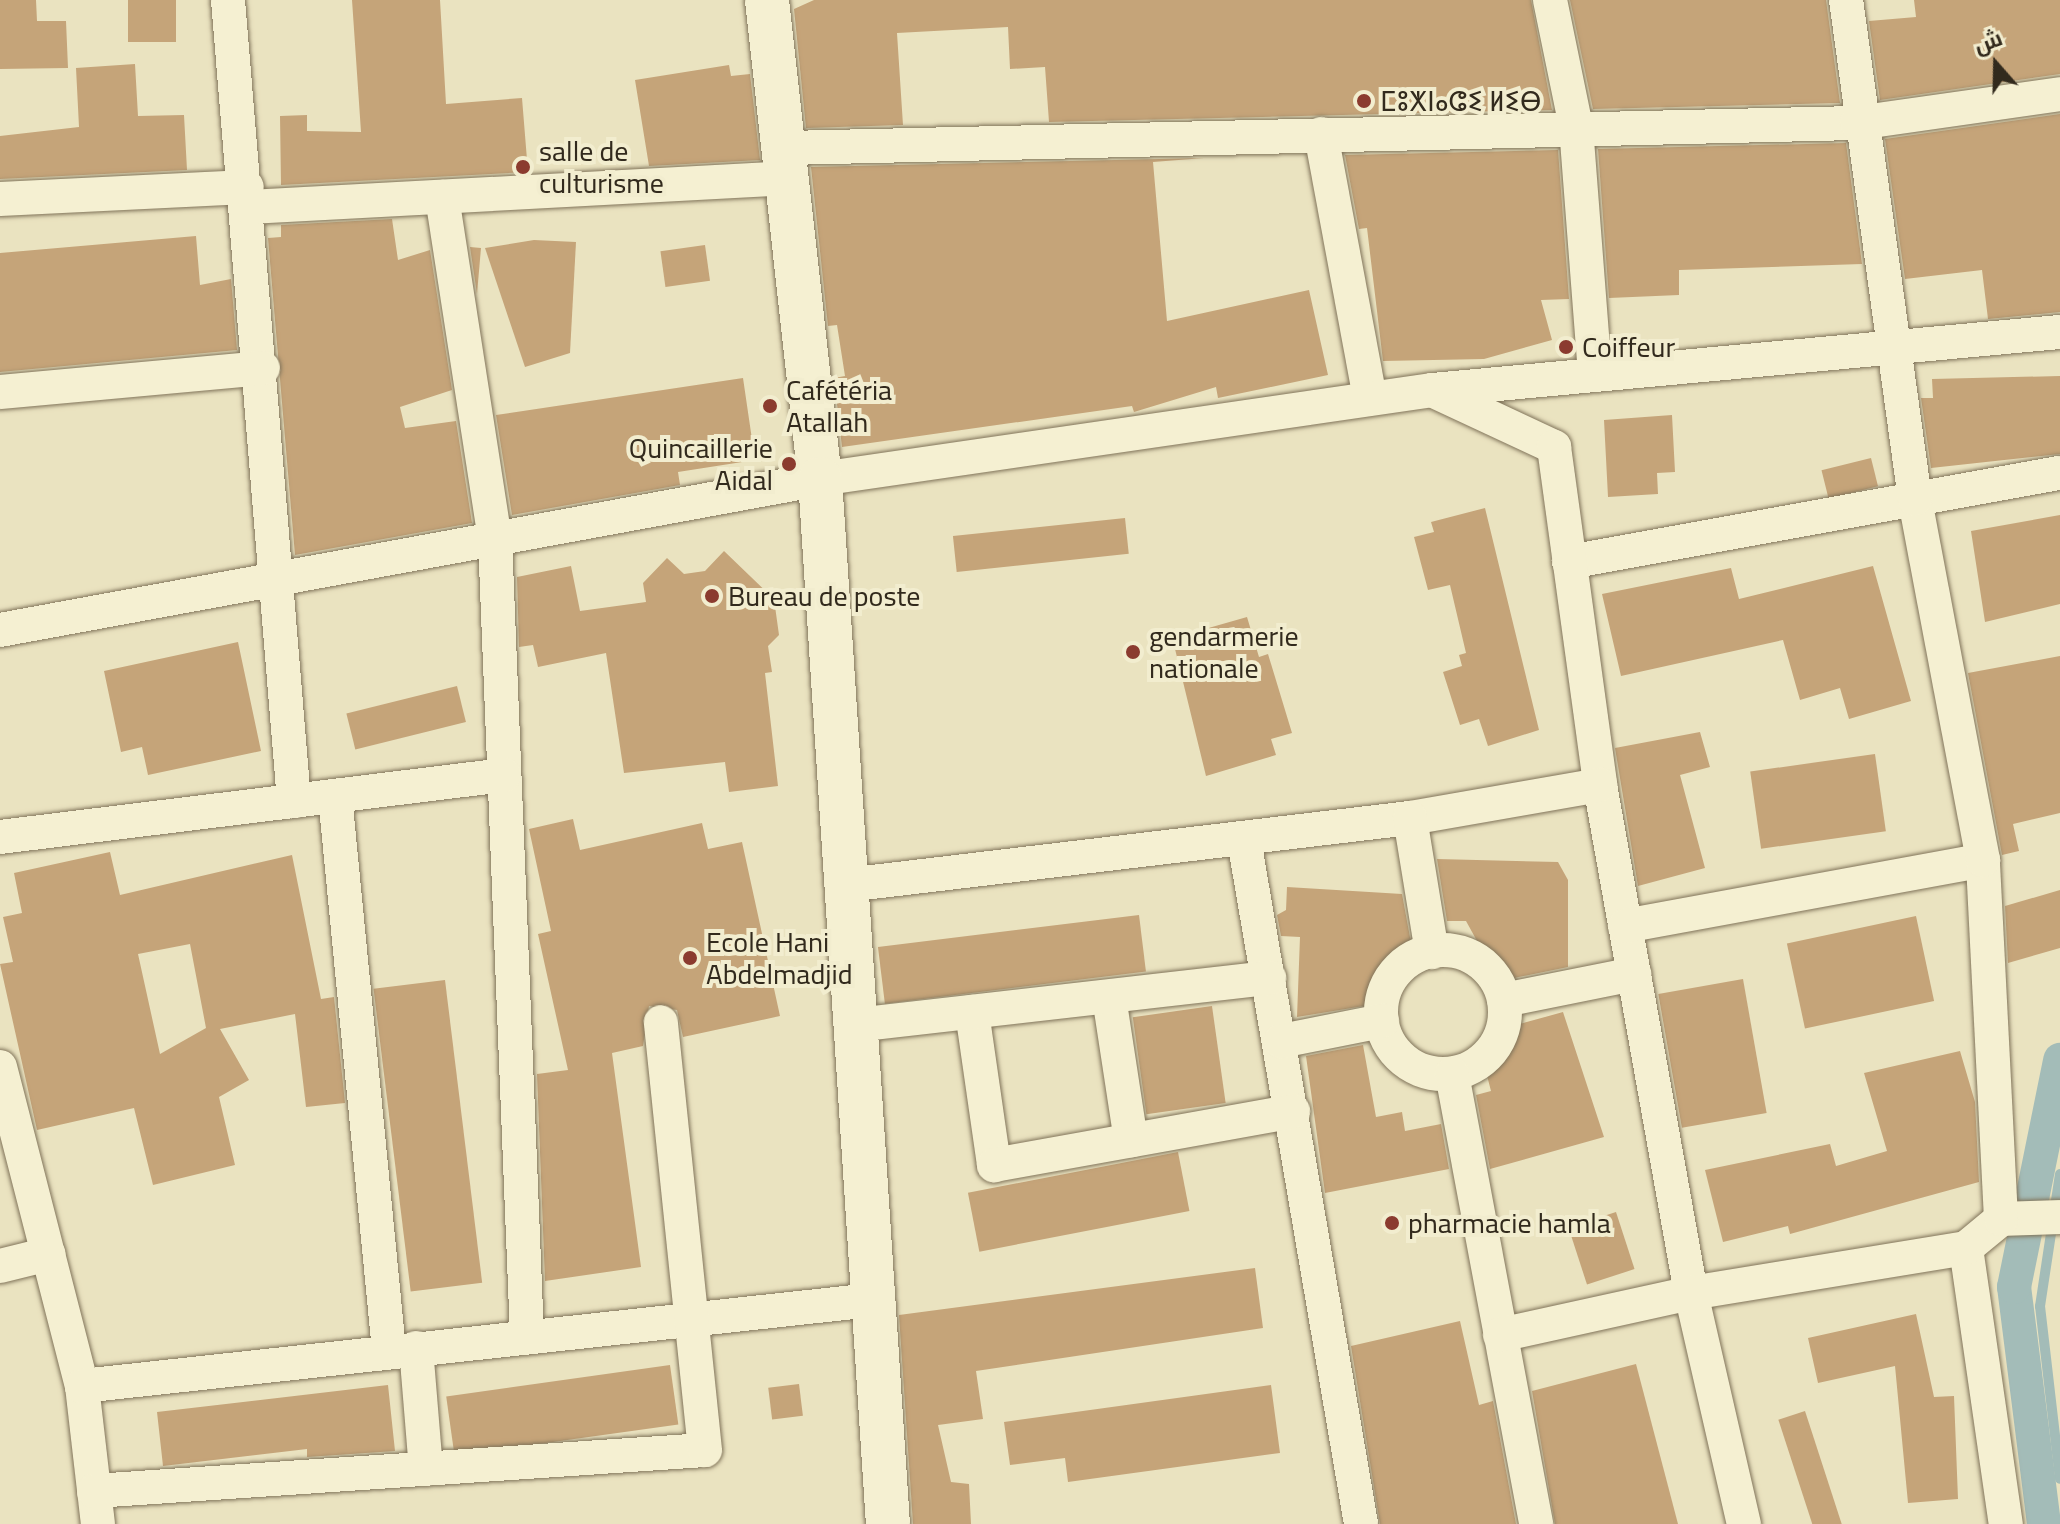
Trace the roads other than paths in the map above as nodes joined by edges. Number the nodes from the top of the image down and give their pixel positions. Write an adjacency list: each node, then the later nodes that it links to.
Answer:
1 (228, 0): 10 (street)
2 (767, 0): 9 (street)
3 (1550, 0): 7 (street)
4 (1846, 0): 6 (street)
5 (2060, 94): 6 (street)
6 (1857, 123): 7 (street); 14 (street)
7 (1576, 127): 8 (street); 16 (street)
8 (1321, 134): 9 (street); 19 (street)
9 (789, 163): 11 (street); 21 (street)
10 (248, 197): 11 (street); 12 (street); 15 (street)
11 (442, 197): 23 (street)
12 (0, 199)
13 (2060, 332): 14 (street)
14 (1892, 348): 16 (street); 22 (street)
15 (263, 368): 18 (street); 25 (street)
16 (1595, 372): 17 (street)
17 (1432, 390): 19 (street); 24 (street)
18 (0, 392)
19 (1370, 399): 21 (street)
20 (2060, 473): 22 (street)
21 (820, 479): 23 (street); 35 (street)
22 (1915, 499): 24 (street); 34 (street)
23 (495, 539): 25 (street); 27 (street)
24 (1569, 562): 28 (street)
25 (281, 579): 26 (street); 30 (street)
26 (0, 630)
27 (504, 775): 29 (street); 59 (street)
28 (1600, 785): 31 (street); 36 (street)
29 (335, 796): 30 (street); 61 (street)
30 (294, 801): 32 (street)
31 (1410, 818): 33 (street); 37 (street)
32 (0, 837)
33 (1244, 840): 35 (street); 39 (street)
34 (1983, 860): 36 (street); 52 (street)
35 (847, 885): 45 (street)
36 (1625, 926): 38 (street)
37 (1432, 952): 41 (street); 43 (street)
38 (1634, 974): 41 (street); 56 (street)
39 (1269, 978): 40 (street); 46 (street)
40 (1109, 997): 42 (street); 50 (street)
41 (1504, 1000): 48 (street)
42 (972, 1012): 45 (street); 50 (street)
43 (1382, 1021): 46 (street); 48 (street)
44 (661, 1022): 58 (street)
45 (856, 1025): 57 (street)
46 (1281, 1041): 49 (street)
47 (0, 1067): 54 (street)
48 (1452, 1074): 60 (street)
49 (1293, 1111): 50 (street); 66 (street)
50 (1131, 1140)
51 (2060, 1217): 52 (street)
52 (2011, 1218): 53 (street)
53 (1966, 1248): 56 (street); 69 (street)
54 (49, 1254): 55 (street); 62 (street)
55 (0, 1266)
56 (1691, 1293): 60 (street); 68 (street)
57 (873, 1300): 58 (street); 65 (street)
58 (691, 1316): 59 (street); 63 (street)
59 (527, 1335): 61 (street)
60 (1500, 1335): 67 (street)
61 (402, 1350): 62 (street); 63 (street)
62 (82, 1386): 64 (street)
63 (426, 1469): 64 (street)
64 (96, 1508)
65 (888, 1524)
66 (1361, 1524)
67 (1536, 1524)
68 (1744, 1524)
69 (2006, 1524)

